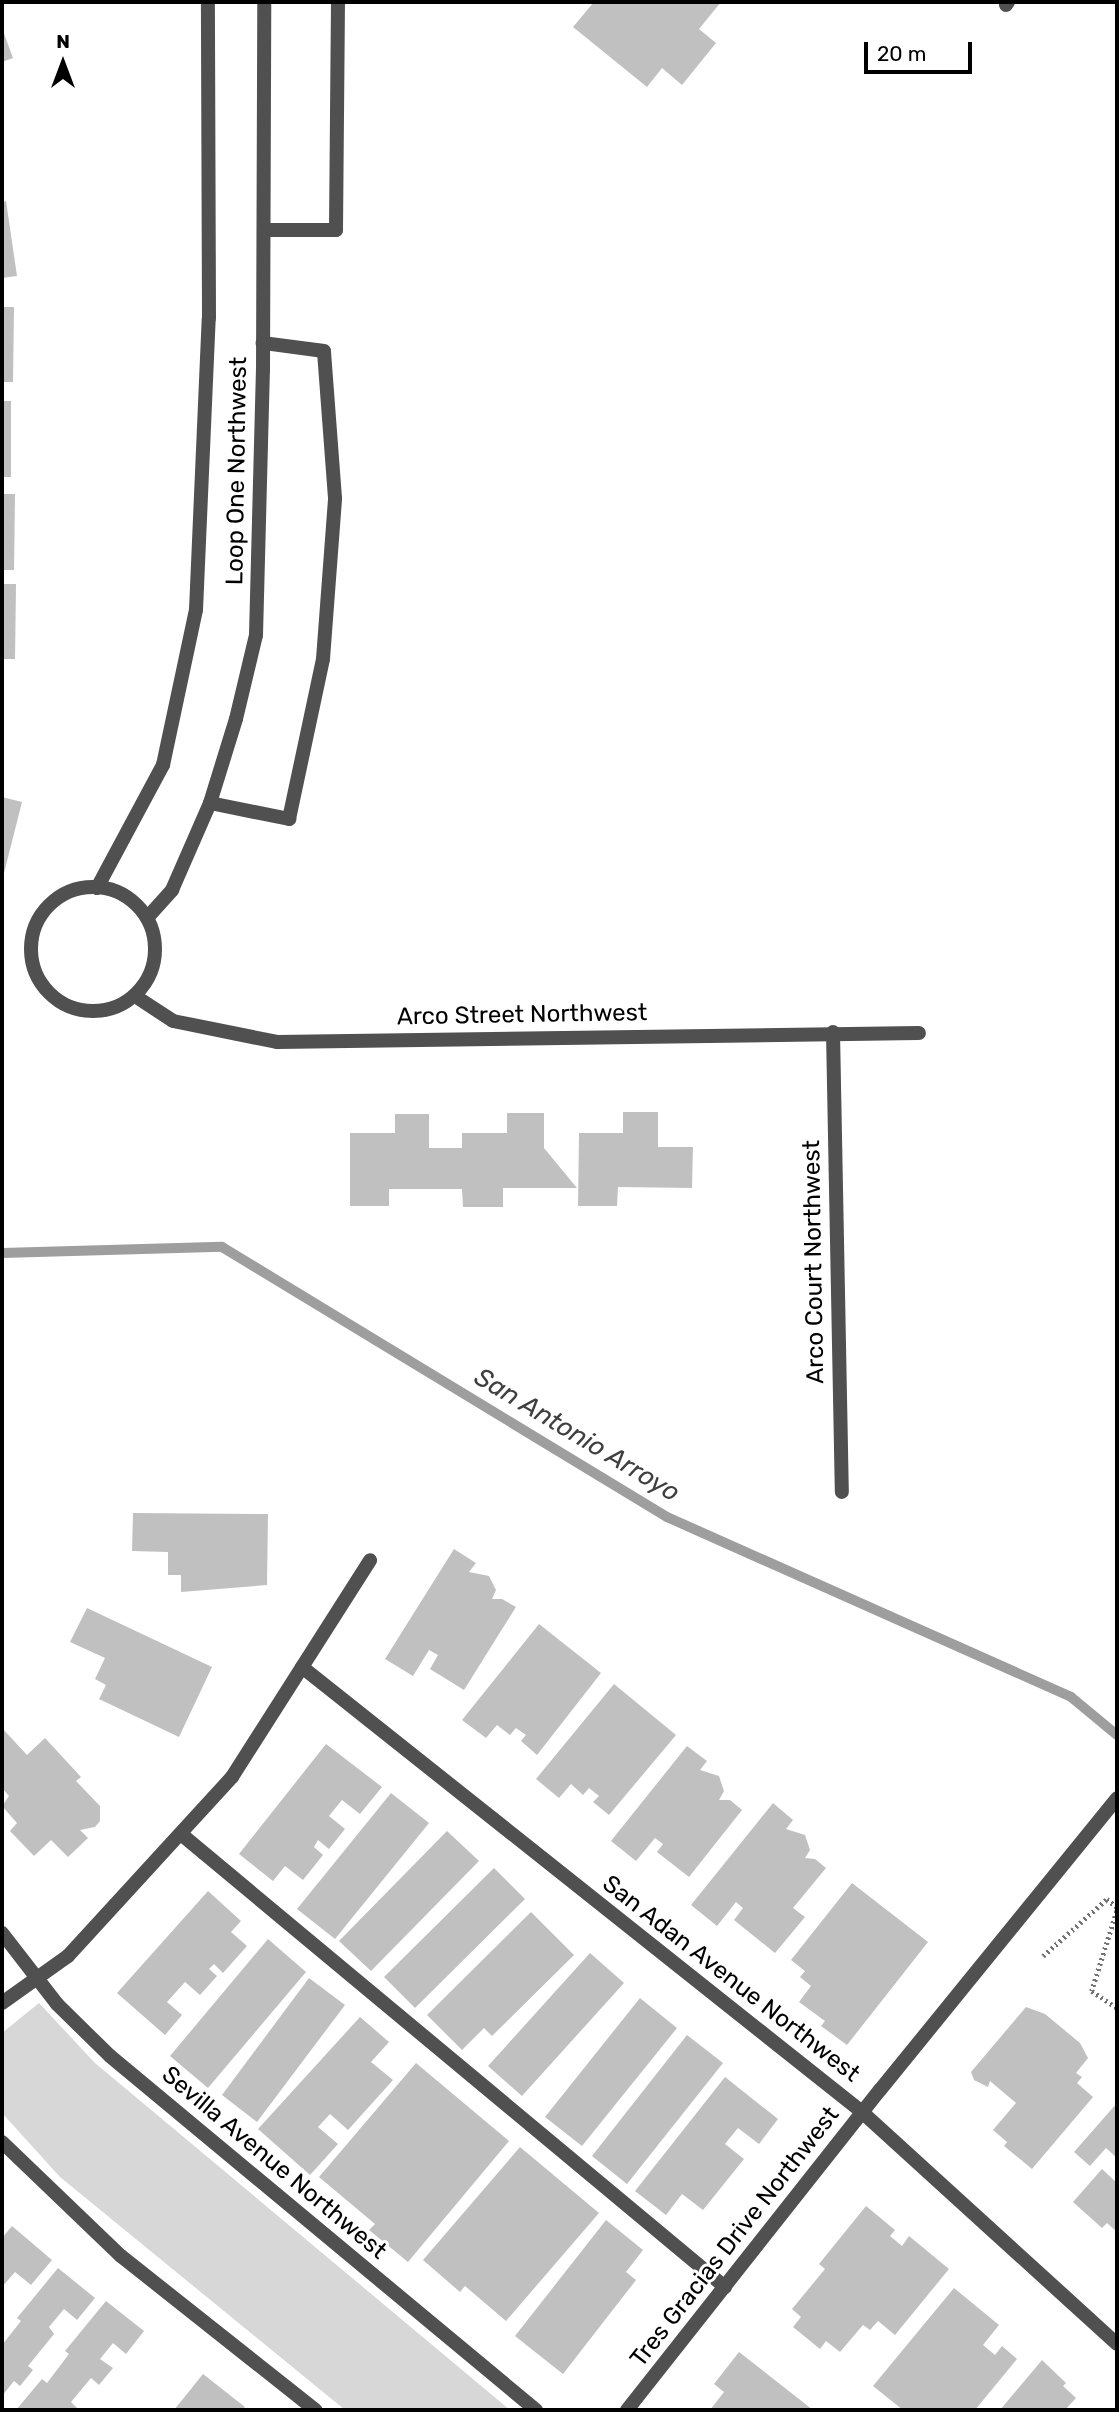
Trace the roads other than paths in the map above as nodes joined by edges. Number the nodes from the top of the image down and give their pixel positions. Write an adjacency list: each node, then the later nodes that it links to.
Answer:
1 (208, 2): 7 (street, Loop One Northwest)
2 (264, 2): 4 (street, Loop One Northwest)
3 (338, 2): 4 (street)
4 (264, 230): 5 (street, Loop One Northwest)
5 (263, 343): 6 (street, Loop One Northwest); 6 (street)
6 (210, 803): 8 (street, Loop One Northwest)
7 (97, 888): 8 (street); 9 (street)
8 (147, 918): 9 (street)
9 (135, 996): 10 (street, Arco Street Northwest)
10 (833, 1032): 11 (street, Arco Street Northwest); 12 (street, Arco Court Northwest)
11 (919, 1033)
12 (842, 1492)
13 (370, 1560): 14 (street)
14 (302, 1667): 16 (street); 20 (street, San Adan Avenue Northwest)
15 (1117, 1798): 20 (street, Tres Gracias Drive Northwest)
16 (181, 1833): 18 (street); 22 (street)
17 (2, 1933): 18 (street, Sevilla Avenue Northwest)
18 (36, 1978): 19 (street); 25 (street, Sevilla Avenue Northwest)
19 (2, 2003)
20 (862, 2112): 22 (street, Tres Gracias Drive Northwest); 23 (street, San Adan Avenue Northwest)
21 (2, 2142): 24 (street)
22 (725, 2287): 26 (street, Tres Gracias Drive Northwest)
23 (1117, 2344)
24 (315, 2410)
25 (536, 2410)
26 (627, 2410)

